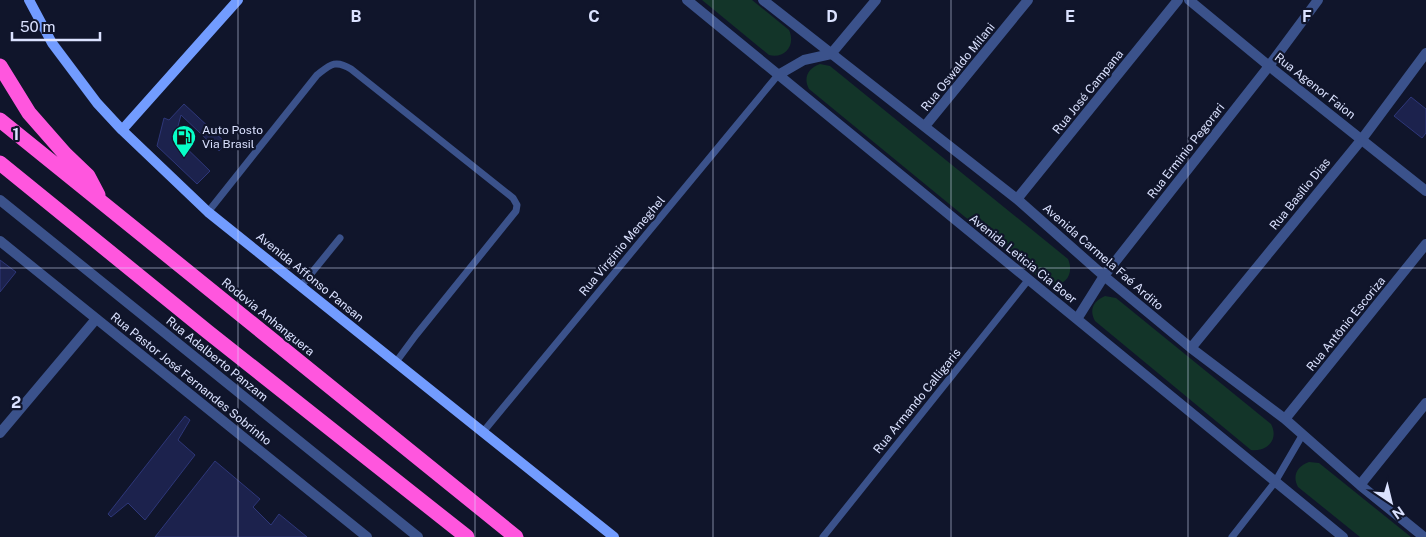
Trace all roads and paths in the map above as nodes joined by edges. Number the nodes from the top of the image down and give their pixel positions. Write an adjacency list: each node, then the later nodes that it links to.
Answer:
1 (29, 0): 17 (main road, Avenida Affonso Pansan)
2 (238, 0): 17 (main road)
3 (687, 0): 14 (street, Avenida Leticia Cia Boer)
4 (763, 0): 11 (street, Avenida Carmela Faé Ardito)
5 (876, 0): 11 (street)
6 (1028, 0): 16 (street, Rua Oswaldo Milani)
7 (1178, 0): 21 (street, Rua José Campana)
8 (1189, 0): 13 (street, Rua Agenor Faion)
9 (1318, 0): 13 (street, Rua Erminio Pegorari)
10 (1426, 53): 18 (street, Rua Basílio Dias)
11 (831, 54): 14 (street); 16 (street, Avenida Carmela Faé Ardito)
12 (0, 66): 23 (highway)
13 (1269, 66): 18 (street, Rua Agenor Faion); 28 (street, Rua Erminio Pegorari)
14 (778, 75): 29 (street, Avenida Leticia Cia Boer); 37 (lane, Rua Virginio Meneghel)
15 (0, 120): 23 (highway, Rodovia Anhanguera)
16 (925, 126): 21 (street, Avenida Carmela Faé Ardito)
17 (122, 130): 24 (main road, Avenida Affonso Pansan)
18 (1362, 139): 20 (street, Rua Agenor Faion); 33 (street, Rua Basílio Dias)
19 (0, 163): 44 (highway)
20 (1426, 191)
21 (1017, 199): 28 (street, Avenida Carmela Faé Ardito)
22 (0, 200): 43 (street, Rua Adalberto Panzam)
23 (103, 203): 45 (highway, Rodovia Anhanguera)
24 (208, 212): 30 (main road, Avenida Affonso Pansan); 34 (lane)
25 (340, 238): 30 (lane)
26 (0, 241): 31 (street, Rua Pastor José Fernandes Sobrinho)
27 (1426, 244): 36 (street, Rua Antônio Escoriza)
28 (1104, 276): 32 (street, Rua Erminio Pegorari); 33 (street, Avenida Carmela Faé Ardito)
29 (1029, 279): 32 (street, Avenida Leticia Cia Boer); 47 (lane, Rua Armando Calligaris)
30 (302, 286): 34 (main road, Avenida Affonso Pansan)
31 (96, 319): 38 (street); 42 (street, Rua Pastor José Fernandes Sobrinho)
32 (1077, 319): 40 (street, Avenida Leticia Cia Boer)
33 (1191, 348): 36 (street, Avenida Carmela Faé Ardito)
34 (396, 362): 37 (main road, Avenida Affonso Pansan)
35 (1426, 403): 41 (street)
36 (1285, 419): 39 (street, Avenida Carmela Faé Ardito)
37 (483, 432): 46 (main road, Avenida Affonso Pansan)
38 (0, 433)
39 (1303, 434): 40 (lane); 41 (street, Avenida Carmela Faé Ardito)
40 (1275, 482): 48 (lane); 49 (street, Avenida Leticia Cia Boer)
41 (1360, 485): 50 (street, Avenida Carmela Faé Ardito)
42 (367, 537)
43 (418, 537)
44 (467, 537)
45 (516, 537)
46 (614, 537)
47 (823, 537)
48 (1232, 537)
49 (1343, 537)
50 (1424, 537)

